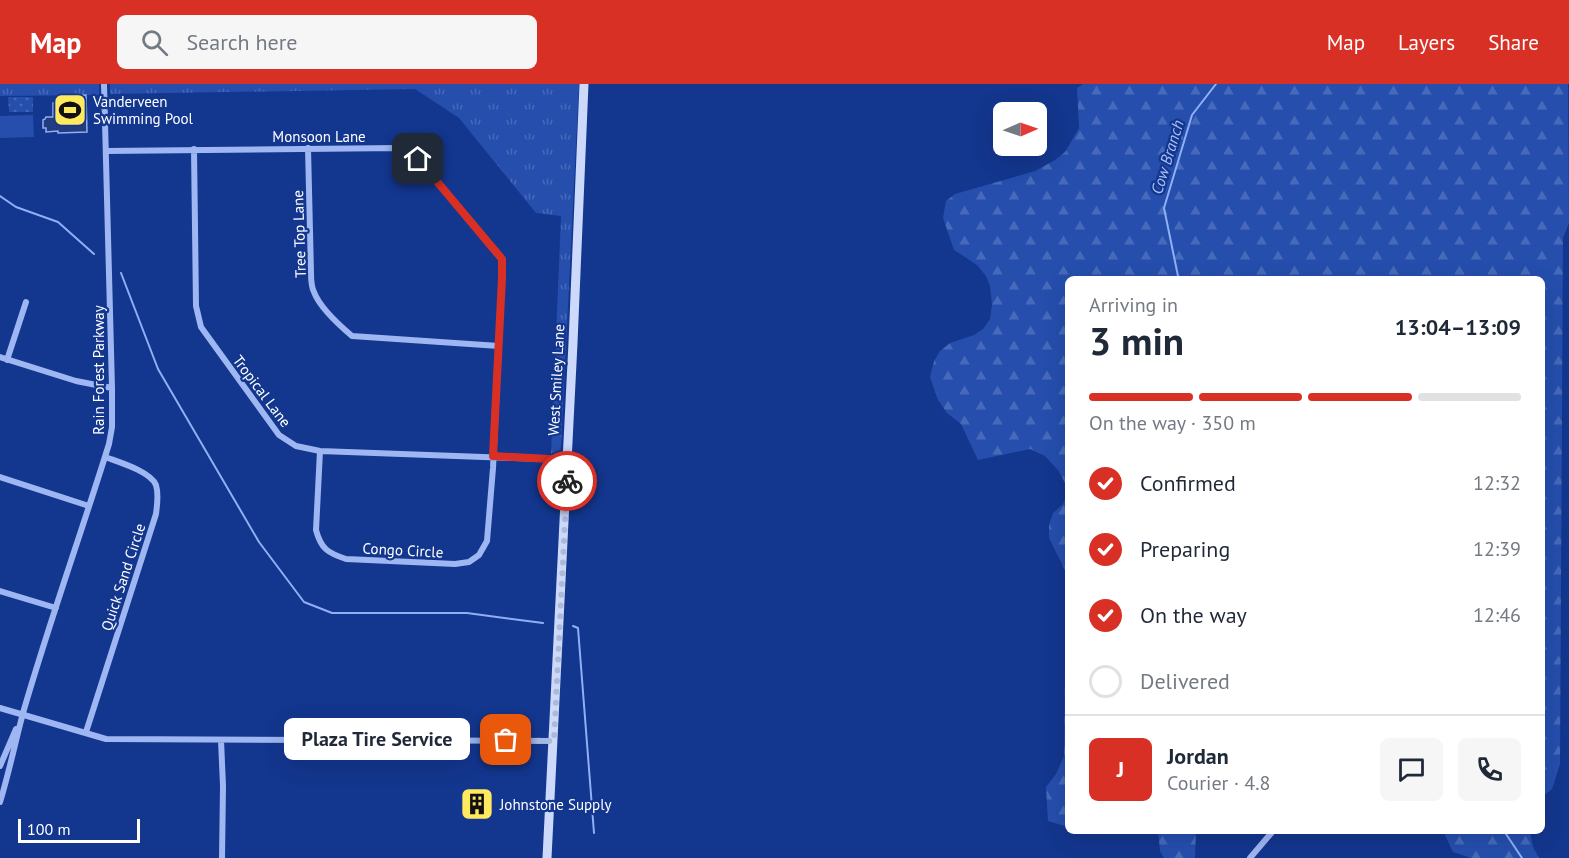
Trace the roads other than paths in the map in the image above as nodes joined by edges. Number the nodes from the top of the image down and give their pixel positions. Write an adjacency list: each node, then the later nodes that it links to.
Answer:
1 (104, 84): 5 (street, Rain Forest Parkway)
2 (584, 84): 13 (street, West Smiley Lane)
3 (308, 148): 4 (street, Monsoon Lane); 7 (street, Monsoon Lane); 7 (street, Tree Top Lane)
4 (194, 149): 5 (street, Monsoon Lane); 10 (street, Tropical Lane)
5 (106, 151): 9 (street, Rain Forest Parkway)
6 (26, 302): 8 (street)
7 (499, 346): 11 (street, Monsoon Lane)
8 (3, 358): 9 (street)
9 (112, 388): 12 (street, Rain Forest Parkway)
10 (320, 451): 11 (street, Tropical Lane); 11 (street, Congo Circle)
11 (493, 456): 13 (street, Tropical Lane)
12 (105, 457): 15 (street, Rain Forest Parkway); 20 (street, Quick Sand Circle)
13 (568, 460): 22 (street, West Smiley Lane)
14 (0, 477): 15 (street)
15 (89, 506): 17 (street, Rain Forest Parkway)
16 (0, 591): 17 (street)
17 (56, 608): 19 (street, Rain Forest Parkway)
18 (0, 708): 19 (street)
19 (23, 715): 20 (street); 23 (street, Rain Forest Parkway); 24 (street, Rain Forest Parkway)
20 (86, 732): 21 (street)
21 (221, 740): 22 (street); 26 (street)
22 (554, 741): 27 (street, West Smiley Lane)
23 (0, 766)
24 (0, 802)
25 (1271, 834): 28 (street)
26 (222, 858)
27 (548, 858)
28 (1251, 858)

